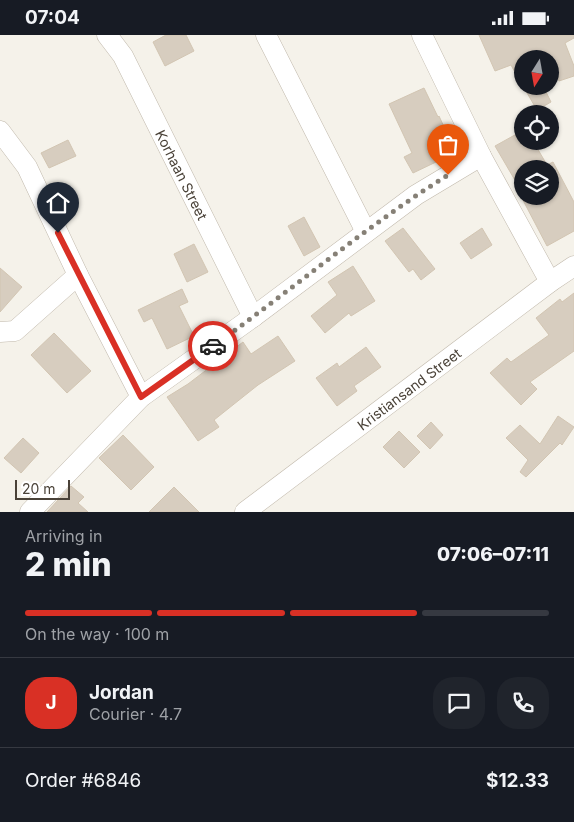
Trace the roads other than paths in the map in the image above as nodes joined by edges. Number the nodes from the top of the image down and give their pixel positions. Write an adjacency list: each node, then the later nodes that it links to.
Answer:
1 (107, 35): 10 (street, Korhaan Street)
2 (266, 35): 6 (street)
3 (422, 35): 5 (street)
4 (0, 131): 8 (street)
5 (481, 155): 6 (street); 9 (street)
6 (366, 232): 10 (street)
7 (574, 266): 9 (street, Kristiansand Street)
8 (78, 275): 11 (street); 12 (street)
9 (550, 282): 14 (street, Kristiansand Street)
10 (253, 317): 12 (street)
11 (0, 332)
12 (141, 397): 13 (street)
13 (30, 512)
14 (245, 512)

